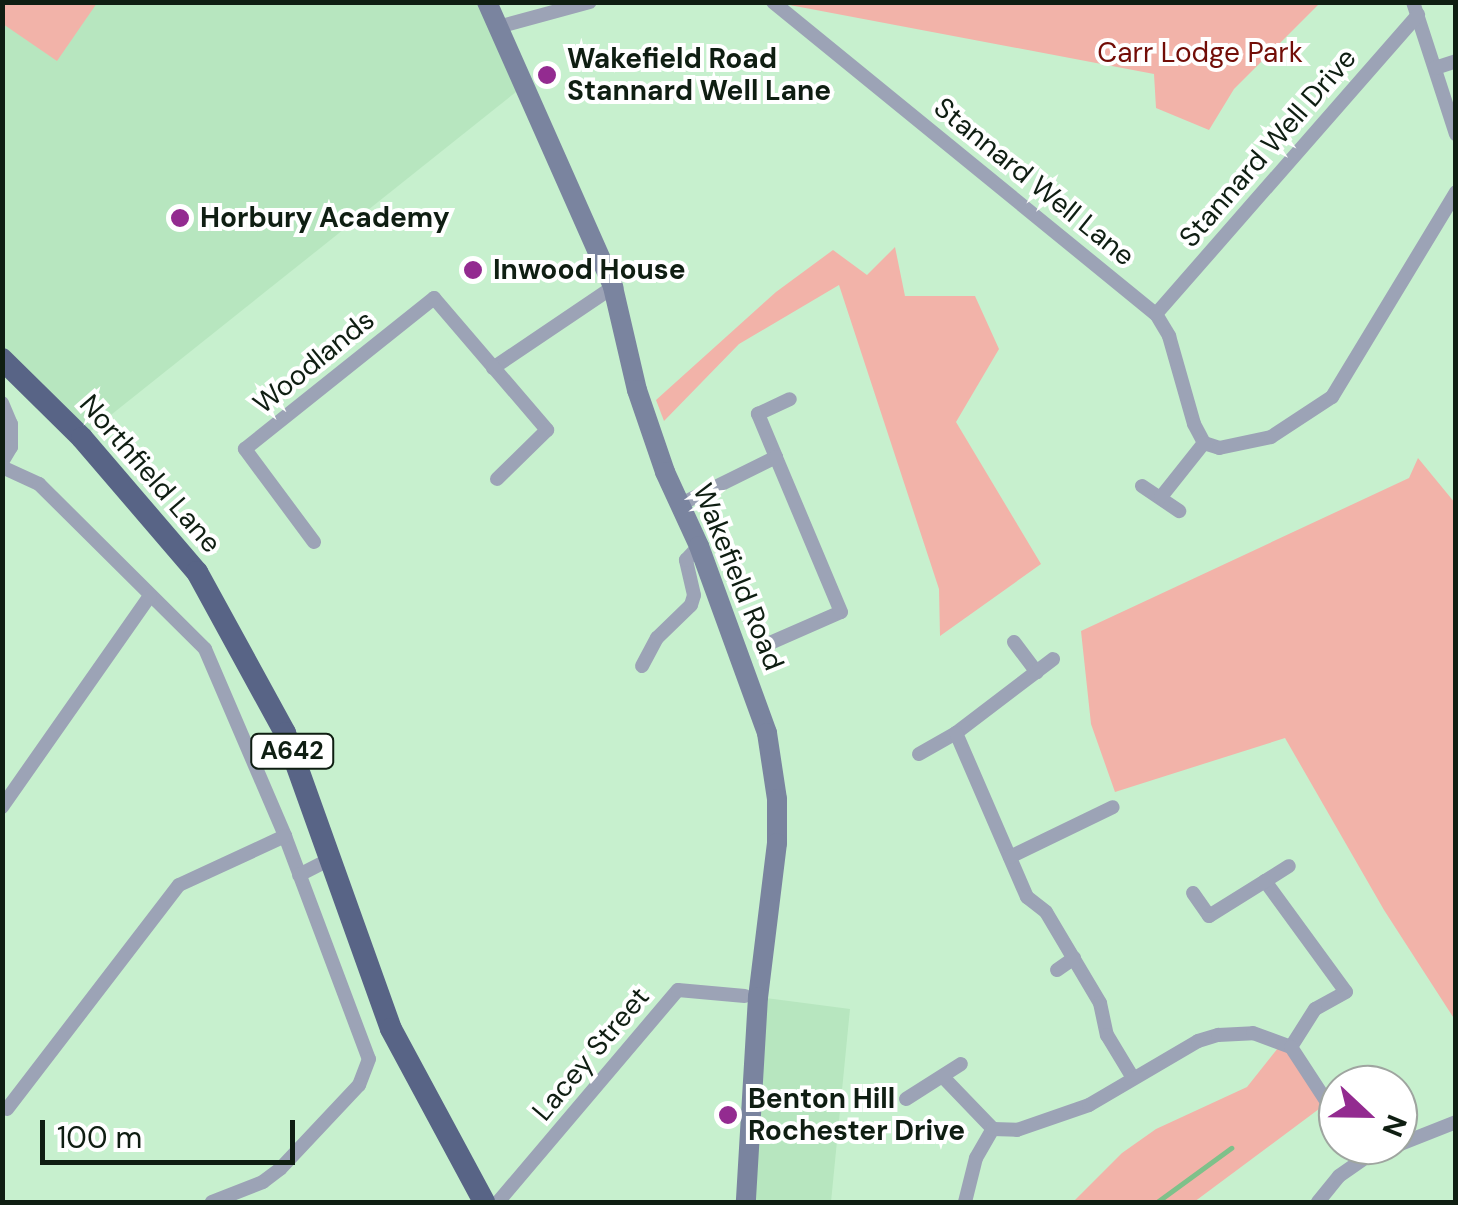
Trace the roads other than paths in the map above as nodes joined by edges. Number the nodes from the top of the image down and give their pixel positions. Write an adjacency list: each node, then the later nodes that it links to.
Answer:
1 (487, 2): 5 (main road, Wakefield Road)
2 (590, 2): 5 (street)
3 (773, 2): 11 (street, Stannard Well Lane)
4 (1416, 9): 7 (street); 11 (street, Stannard Well Drive)
5 (498, 26): 10 (main road, Wakefield Road)
6 (1456, 60): 7 (street)
7 (1435, 68): 8 (street)
8 (1456, 134)
9 (1456, 192): 16 (street)
10 (613, 287): 13 (street); 24 (main road, Wakefield Road)
11 (1156, 314): 16 (street, Stannard Well Lane)
12 (2, 359): 40 (highway, Northfield Lane / A642)
13 (492, 368): 20 (street, Woodlands); 26 (street, Woodlands)
14 (790, 400): 18 (street)
15 (2, 403): 19 (street)
16 (1204, 443): 23 (street)
17 (499, 454): 20 (street)
18 (776, 457): 24 (street); 30 (street)
19 (2, 465): 28 (street)
20 (511, 468): 21 (street, Woodlands)
21 (497, 480)
22 (1142, 486): 23 (street)
23 (1162, 496): 25 (street)
24 (681, 504): 27 (main road, Wakefield Road)
25 (1179, 511)
26 (314, 542)
27 (699, 546): 32 (street); 62 (main road, Wakefield Road)
28 (150, 596): 36 (street); 38 (street)
29 (1014, 642): 33 (street)
30 (770, 643)
31 (1053, 659): 33 (street)
32 (642, 666)
33 (1038, 672): 34 (street)
34 (956, 732): 35 (street); 39 (street)
35 (919, 754)
36 (2, 807)
37 (1113, 807): 39 (street)
38 (285, 836): 42 (street); 54 (street)
39 (1010, 857): 45 (street)
40 (329, 860): 42 (street); 60 (highway, Northfield Lane / A642)
41 (1289, 866): 43 (street)
42 (299, 875): 59 (street)
43 (1265, 881): 44 (street); 48 (street)
44 (1193, 894)
45 (1074, 958): 46 (street); 51 (street)
46 (1057, 970)
47 (746, 996): 61 (street, Lacey Street)
48 (1292, 1047): 51 (street); 52 (street)
49 (961, 1064): 50 (street)
50 (943, 1077): 53 (street); 56 (street)
51 (1133, 1078): 56 (street)
52 (1318, 1087)
53 (906, 1099)
54 (7, 1109)
55 (1456, 1122): 57 (street)
56 (993, 1129): 63 (street)
57 (1418, 1134)
58 (1349, 1165): 64 (street)
59 (212, 1202)
60 (484, 1202)
61 (498, 1202)
62 (746, 1202)
63 (965, 1202)
64 (1318, 1202)

